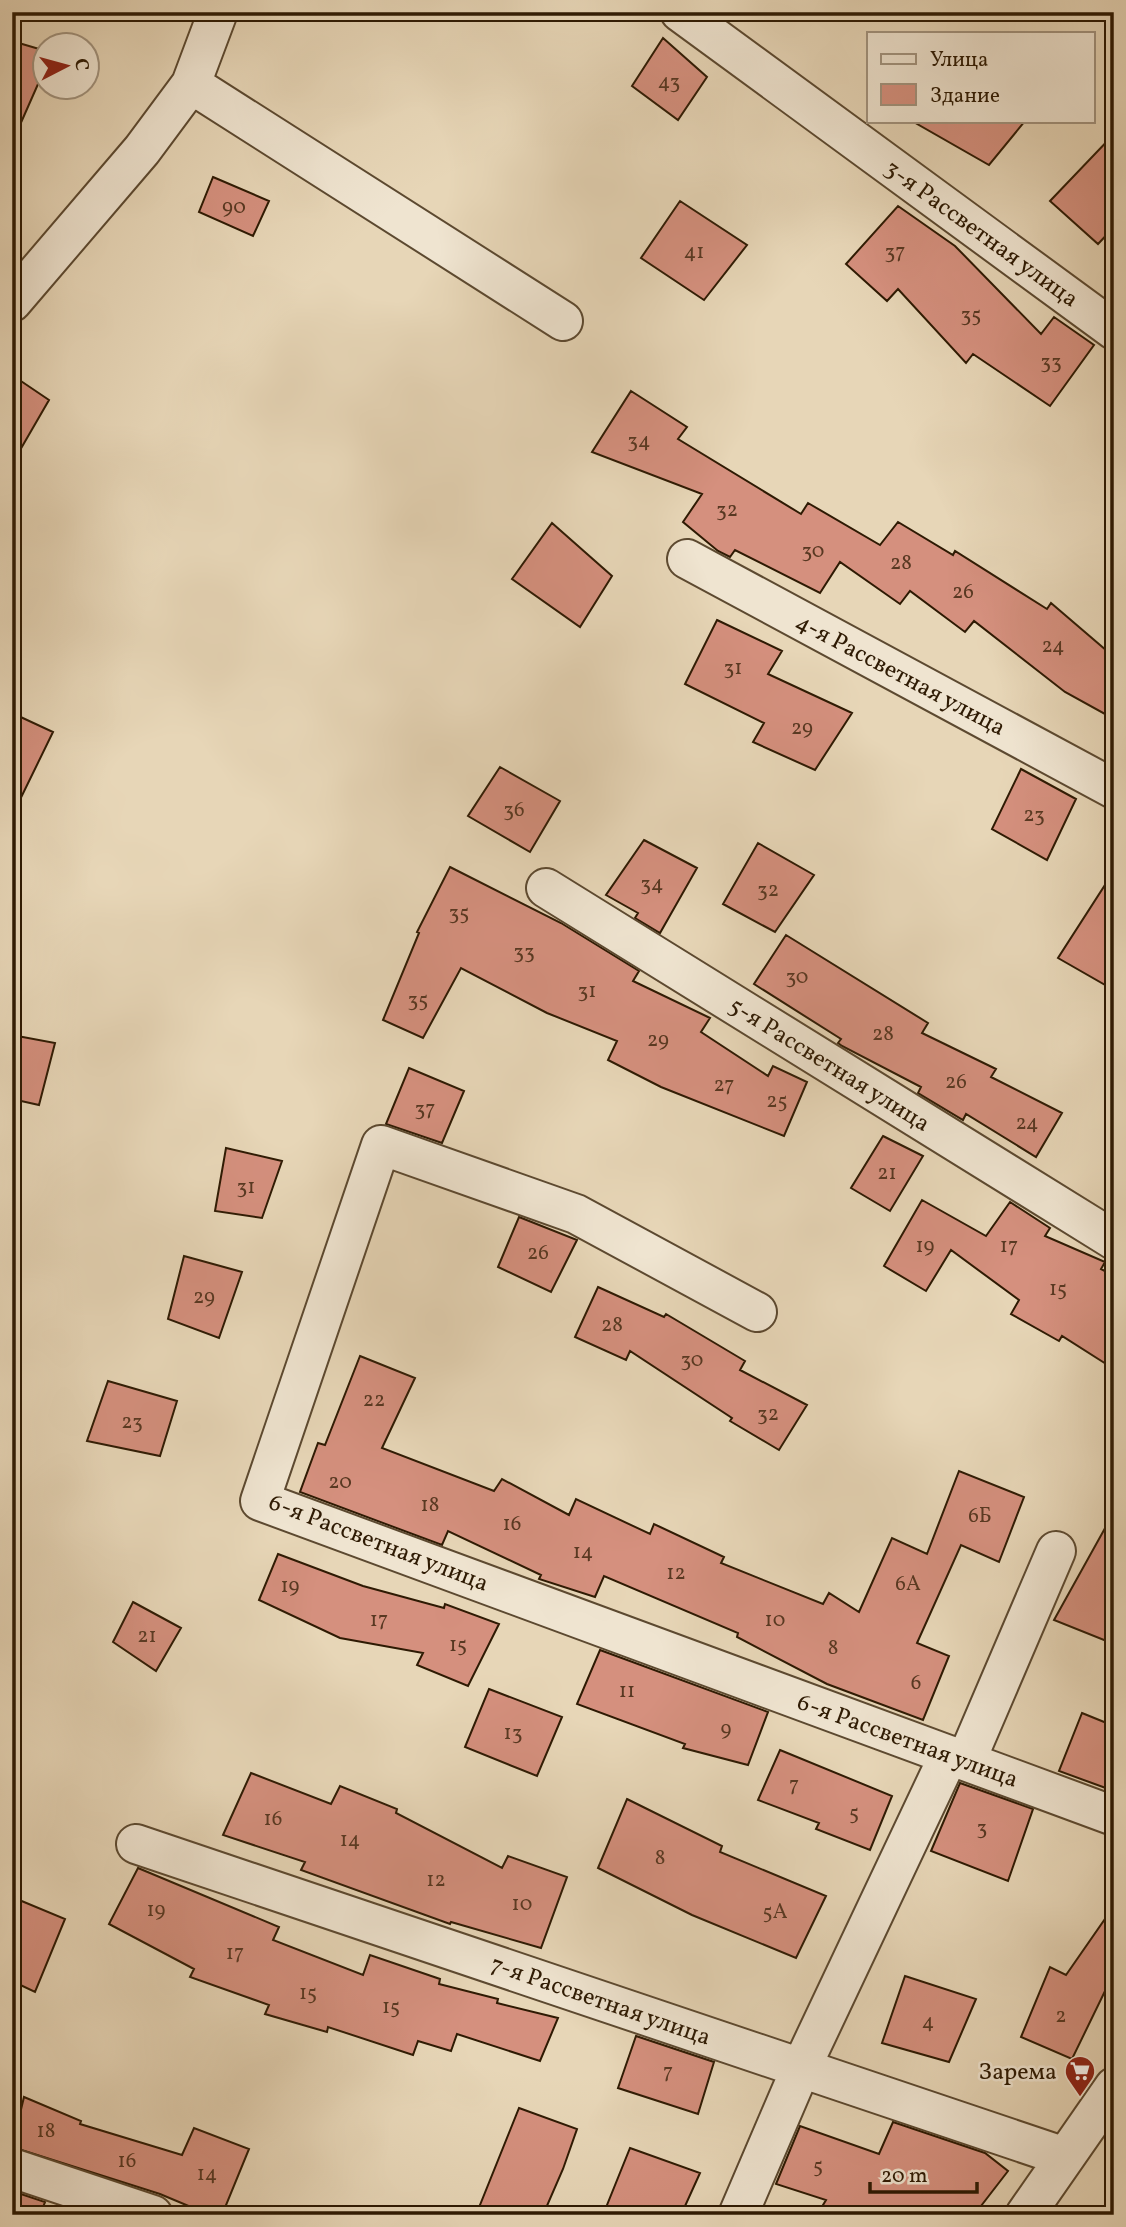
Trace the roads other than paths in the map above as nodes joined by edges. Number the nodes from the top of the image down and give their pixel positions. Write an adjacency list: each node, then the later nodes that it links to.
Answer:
1 (218, 12): 3 (street)
2 (680, 12): 6 (street, 3-я Рассветная улица)
3 (191, 84): 4 (street); 5 (street)
4 (12, 302)
5 (563, 321)
6 (1114, 330)
7 (687, 559): 8 (street, 4-я Рассветная улица)
8 (1114, 789)
9 (546, 888): 10 (street, 5-я Рассветная улица)
10 (1114, 1240)
11 (757, 1312): 13 (street, 6-я Рассветная улица)
12 (1056, 1551): 13 (street)
13 (957, 1758): 14 (street, 6-я Рассветная улица); 16 (street)
14 (1114, 1816)
15 (136, 1844): 16 (street, 7-я Рассветная улица)
16 (801, 2067): 18 (street, 7-я Рассветная улица); 21 (street)
17 (1114, 2087): 18 (street)
18 (1065, 2157): 22 (street)
19 (12, 2168): 20 (street)
20 (153, 2215)
21 (738, 2215)
22 (1025, 2215)

